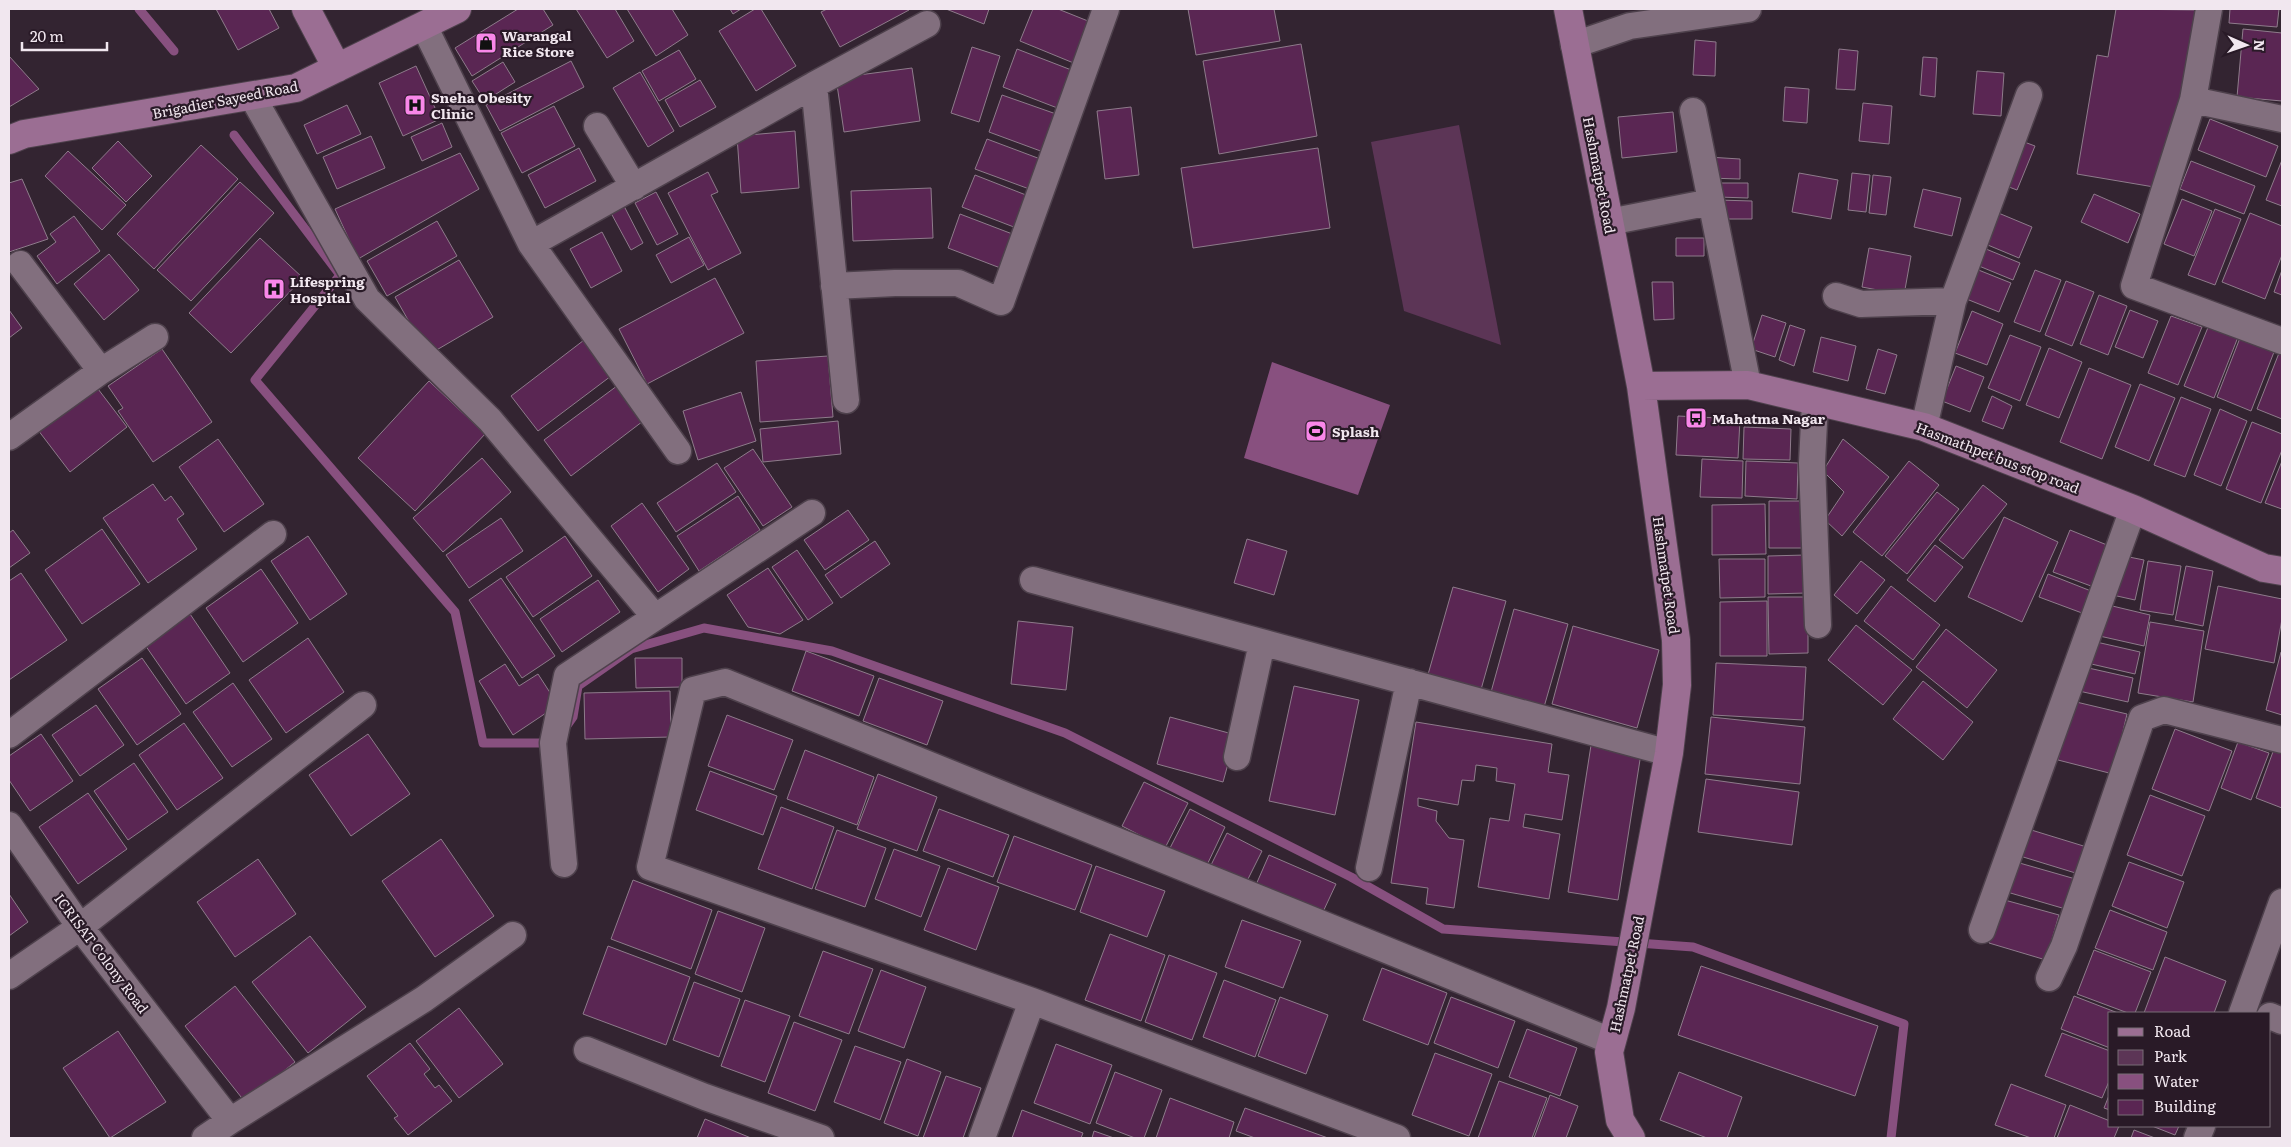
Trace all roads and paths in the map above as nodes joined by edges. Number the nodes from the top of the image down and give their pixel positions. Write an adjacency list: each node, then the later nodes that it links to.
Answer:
1 (306, 9): 10 (street)
2 (457, 9): 8 (street, Brigadier Sayeed Road)
3 (1106, 9): 24 (street)
4 (1568, 9): 9 (street, Hashmatpet Road)
5 (1748, 9): 9 (street)
6 (2209, 9): 14 (street)
7 (927, 24): 11 (street)
8 (424, 26): 10 (street, Brigadier Sayeed Road); 22 (street)
9 (1574, 45): 21 (street, Hashmatpet Road)
10 (337, 68): 13 (street, Brigadier Sayeed Road)
11 (814, 85): 19 (street); 24 (street)
12 (2029, 95): 26 (street)
13 (252, 96): 18 (street, Brigadier Sayeed Road); 42 (street)
14 (2193, 100): 16 (street); 28 (street)
15 (1693, 112): 20 (street)
16 (2282, 119)
17 (597, 126): 19 (street)
18 (9, 140)
19 (634, 187): 22 (street)
20 (1711, 202): 21 (street); 30 (street)
21 (1609, 222): 31 (street, Hashmatpet Road)
22 (531, 244): 36 (street)
23 (20, 264): 29 (street)
24 (834, 286): 32 (street)
25 (1836, 296): 26 (street)
26 (1953, 301): 34 (street)
27 (155, 337): 29 (street)
28 (2282, 341)
29 (101, 371): 35 (street)
30 (1748, 385): 31 (street, Hasmathpet bus stop road); 33 (street, Hasmathpet bus stop road)
31 (1641, 386): 49 (street, Hashmatpet Road)
32 (846, 400)
33 (1815, 402): 34 (street, Hasmathpet bus stop road); 43 (street)
34 (1924, 427): 37 (street, Hasmathpet bus stop road)
35 (9, 437)
36 (678, 451)
37 (2133, 509): 40 (street, Hasmathpet bus stop road); 56 (street)
38 (812, 513): 42 (street)
39 (273, 534): 47 (street)
40 (2282, 571)
41 (1033, 580): 44 (street)
42 (655, 617): 52 (street)
43 (1818, 625)
44 (1262, 642): 45 (street); 50 (street)
45 (1409, 682): 49 (street); 53 (street)
46 (363, 705): 55 (street)
47 (9, 735)
48 (2282, 740): 59 (street)
49 (1669, 753): 62 (street, Hashmatpet Road)
50 (1237, 757)
51 (9, 825): 55 (street, ICRISAT Colony Road)
52 (564, 864)
53 (1369, 868)
54 (2282, 902): 61 (street)
55 (80, 926): 58 (street); 64 (street, ICRISAT Colony Road)
56 (1982, 930)
57 (513, 935): 64 (street)
58 (9, 976)
59 (2049, 978)
60 (1032, 1001): 62 (street); 67 (street); 68 (street)
61 (2250, 1011)
62 (1611, 1041): 69 (street, Hashmatpet Road)
63 (587, 1050): 66 (street)
64 (230, 1121): 65 (street)
65 (204, 1138)
66 (821, 1138)
67 (982, 1138)
68 (1397, 1138)
69 (1631, 1138)

